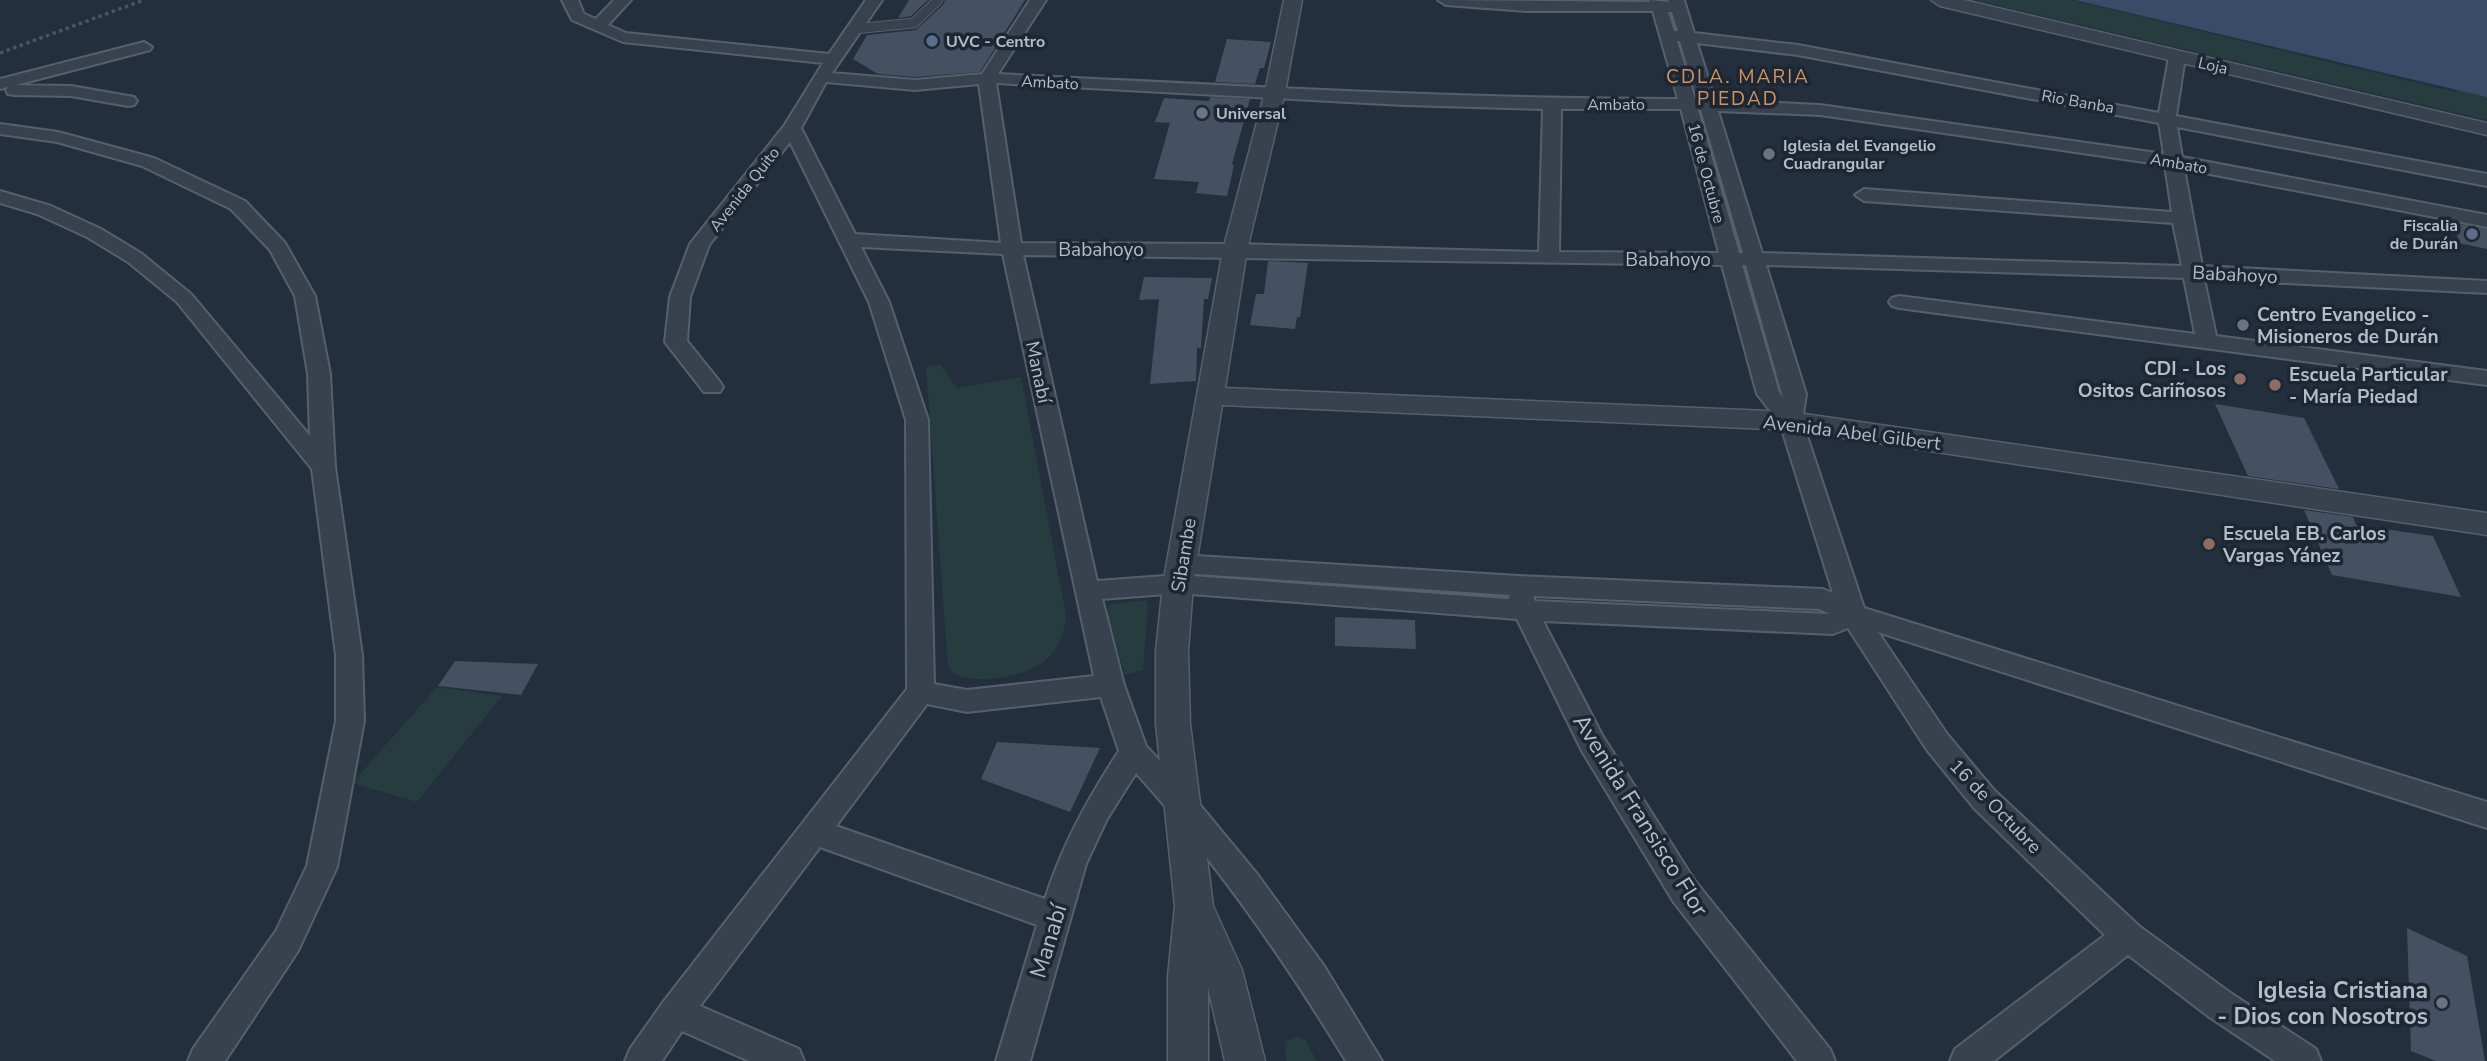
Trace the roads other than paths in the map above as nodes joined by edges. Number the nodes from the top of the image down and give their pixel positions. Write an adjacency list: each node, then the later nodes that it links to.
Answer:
1 (570, 0): 10 (street)
2 (623, 0): 10 (street)
3 (874, 0): 11 (street, Avenida Quito)
4 (938, 0): 11 (lane)
5 (1038, 0): 18 (street)
6 (1293, 0): 20 (street, Sibambe)
7 (1446, 0): 9 (street)
8 (1940, 0): 15 (street, Loja)
9 (1667, 4): 12 (street, 16 de Octubre); 13 (street, 16 de Octubre)
10 (597, 27): 16 (street)
11 (854, 29): 16 (street, Avenida Quito)
12 (1667, 35): 13 (street, Rio Banba); 23 (street, 16 de Octubre)
13 (1688, 35): 24 (street, 16 de Octubre); 25 (street, Rio Banba)
14 (144, 47): 19 (street)
15 (2177, 57): 25 (street); 28 (street, Loja)
16 (833, 59): 17 (street, Avenida Quito)
17 (821, 77): 18 (street, Ambato); 26 (street, Avenida Quito)
18 (987, 78): 20 (street, Ambato); 36 (street, Manabí)
19 (0, 87): 21 (street)
20 (1275, 92): 22 (street, Ambato); 37 (street, Sibambe)
21 (128, 101)
22 (1552, 104): 23 (street, Ambato); 38 (street)
23 (1688, 104): 24 (street, Ambato); 39 (street, 16 de Octubre)
24 (1709, 104): 29 (street, Ambato); 40 (street, 16 de Octubre)
25 (2167, 117): 29 (street); 30 (street, Rio Banba)
26 (792, 128): 35 (street); 46 (street, Avenida Quito)
27 (0, 129): 49 (street)
28 (2487, 129)
29 (2173, 162): 33 (street); 34 (street, Ambato)
30 (2487, 180)
31 (1864, 195): 33 (street)
32 (0, 197): 49 (street)
33 (2182, 218): 41 (street)
34 (2487, 221)
35 (849, 240): 36 (street, Babahoyo); 56 (street)
36 (1012, 249): 37 (street, Babahoyo); 52 (street, Manabí)
37 (1236, 250): 38 (street, Babahoyo); 47 (street, Sibambe)
38 (1549, 258): 39 (street, Babahoyo)
39 (1731, 259): 40 (street, Babahoyo); 48 (street, 16 de Octubre)
40 (1754, 259): 41 (street, Babahoyo); 48 (street, 16 de Octubre)
41 (2192, 272): 42 (street, Babahoyo); 44 (street)
42 (2487, 287)
43 (1899, 302): 44 (street)
44 (2207, 342): 45 (street)
45 (2487, 378)
46 (712, 387)
47 (1212, 396): 48 (street, Avenida Abel Gilbert); 51 (street, Sibambe)
48 (1791, 421): 50 (street, Avenida Abel Gilbert); 54 (street, 16 de Octubre)
49 (323, 467): 65 (street)
50 (2487, 524)
51 (1179, 574): 52 (street); 53 (street); 58 (street, Sibambe)
52 (1087, 591): 55 (street, Manabí)
53 (1521, 598): 54 (street); 72 (street, Avenida Fransisco Flor)
54 (1853, 614): 59 (street); 63 (street, 16 de Octubre)
55 (1110, 685): 56 (street); 57 (street, Manabí)
56 (921, 692): 60 (street)
57 (1134, 752): 58 (street, Manabí); 62 (street, Manabí)
58 (1181, 803): 61 (street, Sibambe); 71 (street)
59 (2487, 815)
60 (816, 832): 62 (street); 64 (street)
61 (1194, 906): 69 (street); 70 (street)
62 (1055, 917): 68 (street, Manabí)
63 (2128, 936): 73 (street); 74 (street, 16 de Octubre)
64 (676, 1012): 66 (street); 67 (street)
65 (205, 1061)
66 (642, 1061)
67 (787, 1061)
68 (1013, 1061)
69 (1188, 1061)
70 (1245, 1061)
71 (1364, 1061)
72 (1818, 1061)
73 (1967, 1061)
74 (2304, 1061)

